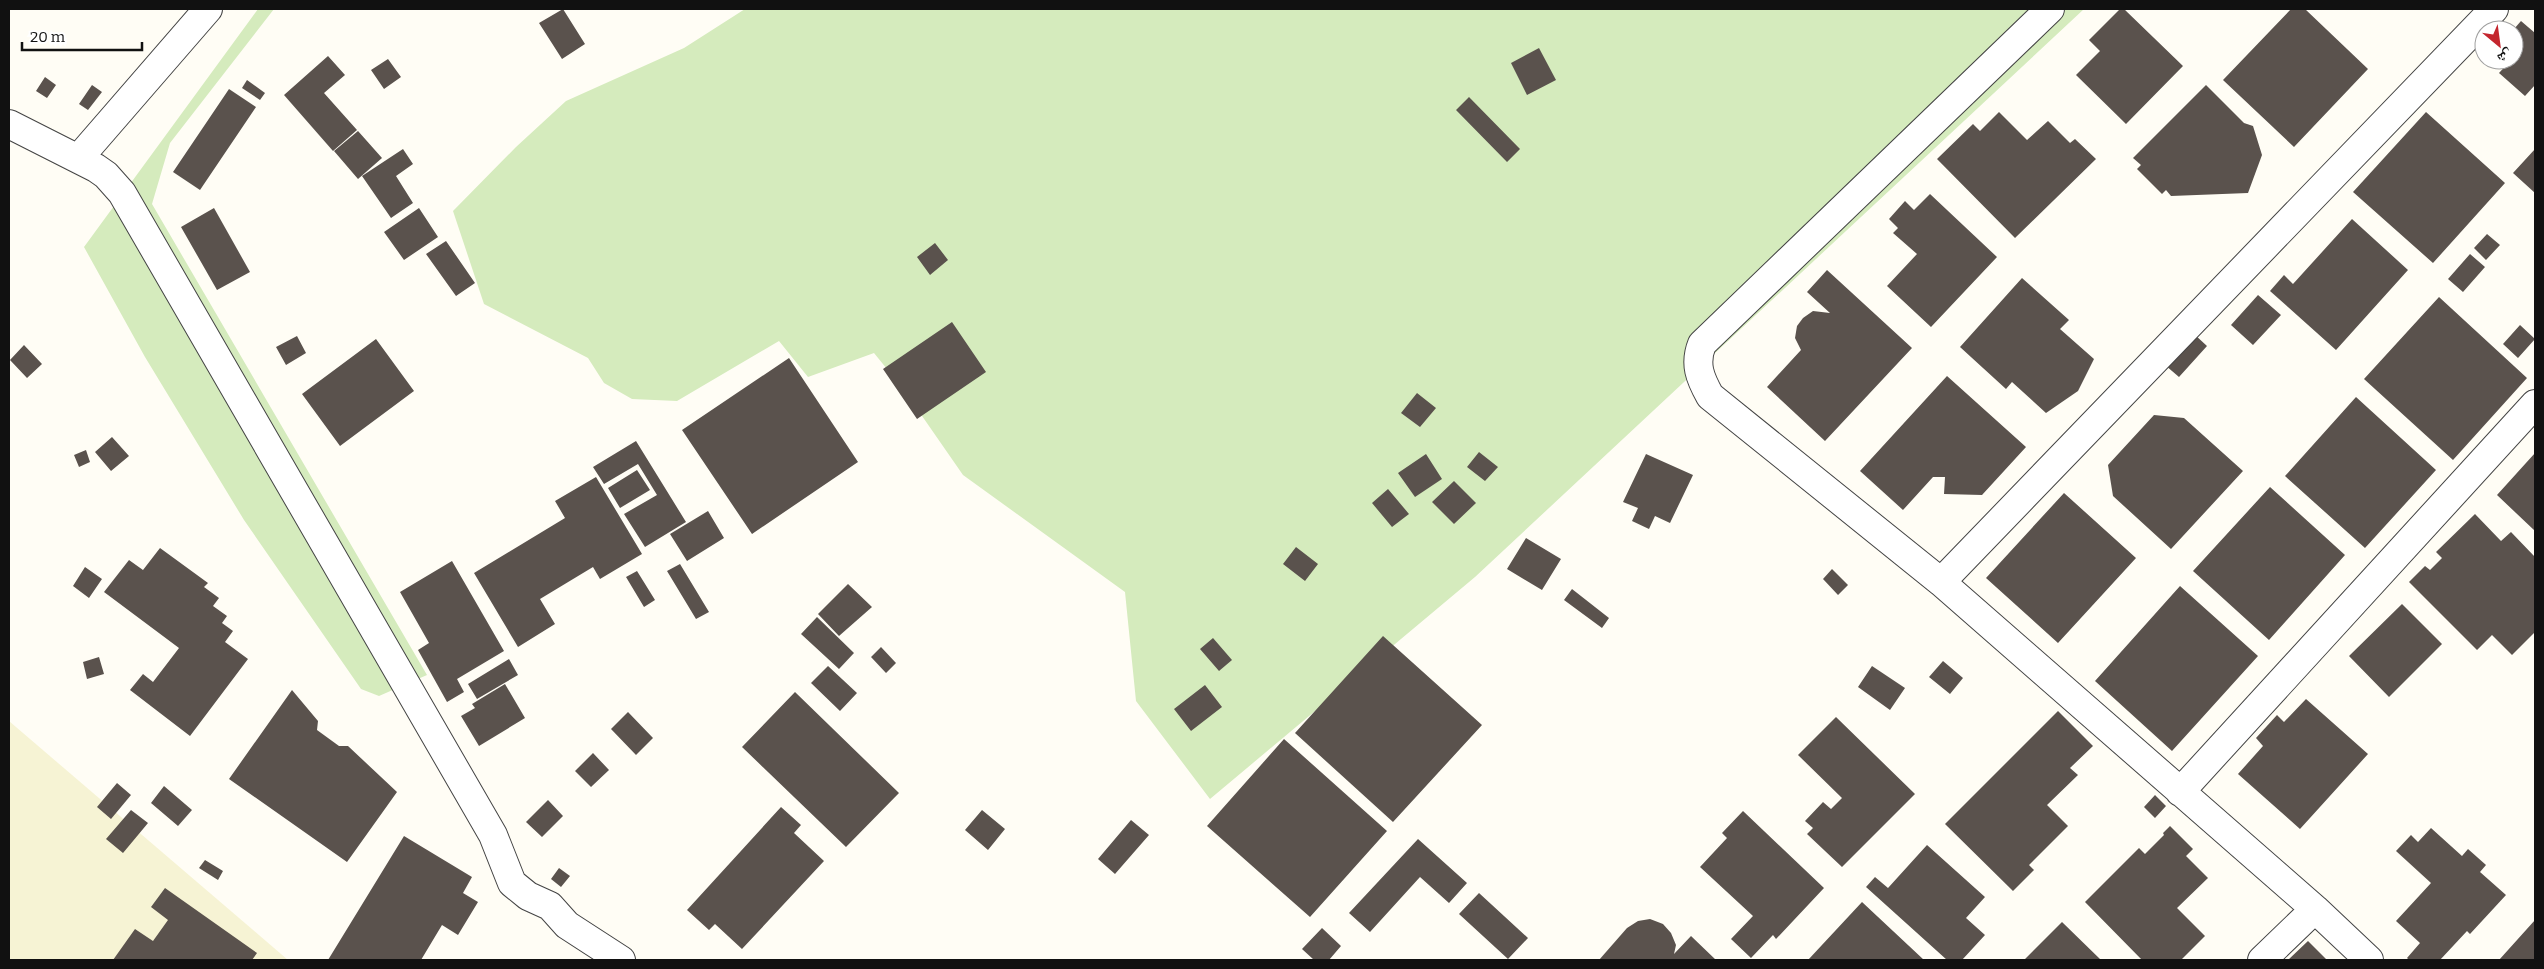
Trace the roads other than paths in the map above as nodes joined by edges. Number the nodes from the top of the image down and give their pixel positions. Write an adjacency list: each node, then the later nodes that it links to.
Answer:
1 (208, 9): 5 (street)
2 (2050, 9): 7 (street)
3 (2494, 9): 7 (street)
4 (9, 124): 5 (street)
5 (78, 159): 10 (street)
6 (2535, 404): 8 (street)
7 (1941, 582): 8 (street)
8 (2180, 792): 9 (street)
9 (2315, 909): 11 (street); 12 (street)
10 (621, 960)
11 (2262, 960)
12 (2369, 960)

